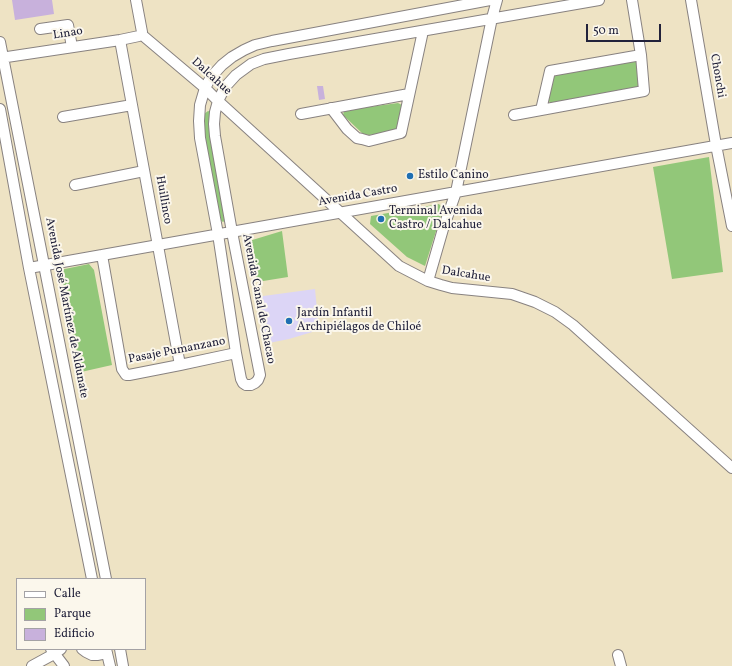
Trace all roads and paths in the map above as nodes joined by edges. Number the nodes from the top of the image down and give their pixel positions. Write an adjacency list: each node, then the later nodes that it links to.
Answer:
1 (136, 0): 10 (street)
2 (490, 0): 16 (street, Avenida Canal de Chacao)
3 (497, 0): 7 (street)
4 (599, 0): 7 (street, Avenida Canal de Chacao)
5 (632, 0): 14 (street)
6 (690, 0): 27 (street, Chonchi)
7 (492, 18): 9 (street, Avenida Canal de Chacao); 30 (street)
8 (40, 29): 13 (street)
9 (423, 31): 17 (street); 18 (street, Avenida Canal de Chacao)
10 (140, 35): 11 (street, Linao); 16 (street, Dalcahue)
11 (120, 40): 13 (street, Linao); 19 (street, Huillinco)
12 (0, 42): 15 (street, Avenida José Martínez de Aldunate)
13 (72, 47): 15 (street, Linao)
14 (641, 56): 22 (street); 22 (street)
15 (2, 58): 37 (street, Avenida José Martínez de Aldunate)
16 (205, 88): 18 (street, Dalcahue); 34 (street, Avenida Canal de Chacao)
17 (409, 94): 20 (street); 20 (street)
18 (218, 101): 31 (street, Dalcahue); 33 (street, Avenida Canal de Chacao)
19 (132, 105): 25 (street); 28 (street, Huillinco)
20 (330, 108): 23 (street)
21 (0, 109): 38 (street)
22 (541, 110): 24 (street)
23 (301, 114)
24 (514, 115)
25 (63, 117)
26 (732, 143): 27 (street, Avenida Castro)
27 (716, 145): 30 (street, Avenida Castro); 32 (street, Chonchi)
28 (144, 171): 29 (street); 35 (street, Huillinco)
29 (75, 185)
30 (456, 192): 31 (street, Avenida Castro); 39 (street)
31 (341, 212): 33 (street, Avenida Castro); 39 (street, Dalcahue)
32 (732, 226)
33 (232, 232): 34 (street, Avenida Castro); 40 (street, Avenida Canal de Chacao)
34 (218, 234): 35 (street, Avenida Castro); 40 (street, Avenida Canal de Chacao)
35 (158, 245): 36 (street, Avenida Castro); 41 (street, Huillinco)
36 (102, 255): 37 (street, Avenida Castro); 41 (street, Pasaje Pumanzano)
37 (44, 265): 38 (street, Avenida Castro); 44 (street, Avenida José Martínez de Aldunate)
38 (29, 268): 43 (street)
39 (428, 281): 42 (street, Dalcahue)
40 (236, 353): 41 (street, Pasaje Pumanzano)
41 (180, 365)
42 (732, 468)
43 (92, 578)
44 (106, 578)
45 (83, 650): 48 (street)
46 (120, 650): 53 (street)
47 (56, 651): 50 (street); 51 (street)
48 (107, 651): 52 (street)
49 (618, 655): 54 (street)
50 (32, 666)
51 (64, 666)
52 (110, 666)
53 (123, 666)
54 (621, 666)

